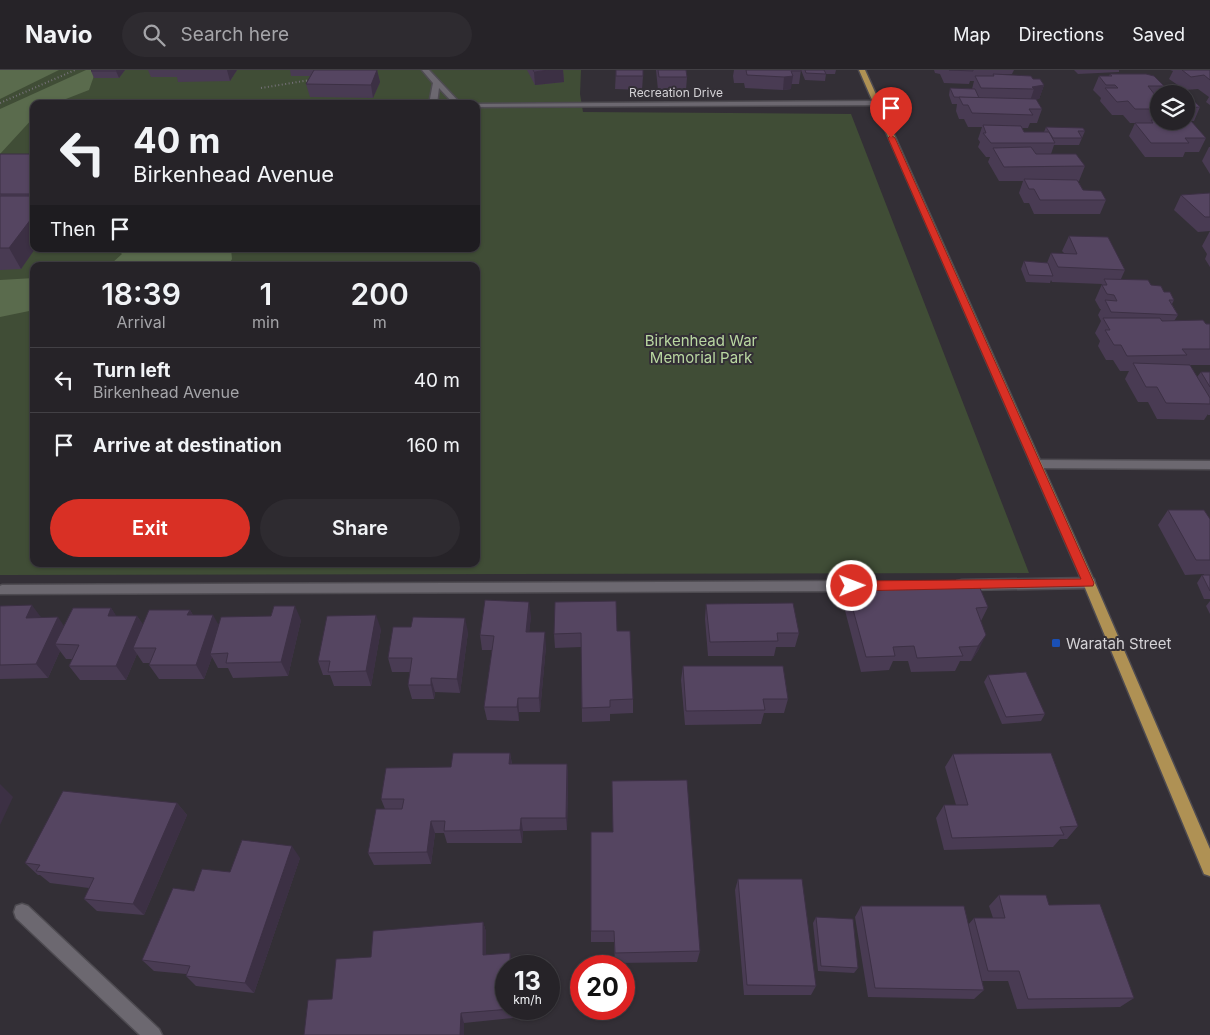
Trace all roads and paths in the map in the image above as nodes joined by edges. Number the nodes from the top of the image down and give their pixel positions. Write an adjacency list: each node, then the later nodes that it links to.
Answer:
1 (75, 70): 9 (path)
2 (425, 70): 5 (street)
3 (862, 70): 10 (main road)
4 (312, 80): 6 (path)
5 (436, 84): 7 (street); 8 (street)
6 (261, 88)
7 (433, 100)
8 (454, 100)
9 (0, 103)
10 (876, 103): 11 (street, Recreation Drive); 12 (main road)
11 (480, 105)
12 (1037, 464): 13 (street); 14 (main road)
13 (1210, 465)
14 (1088, 583): 15 (street); 18 (main road)
15 (950, 585)
16 (871, 586): 17 (street)
17 (2, 590)
18 (1210, 868)
19 (22, 912): 20 (street)
20 (154, 1035)

